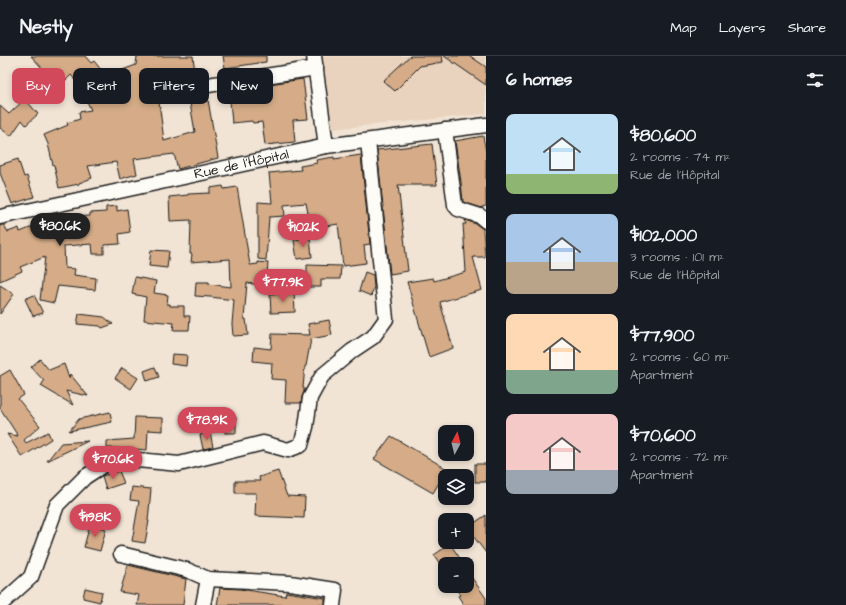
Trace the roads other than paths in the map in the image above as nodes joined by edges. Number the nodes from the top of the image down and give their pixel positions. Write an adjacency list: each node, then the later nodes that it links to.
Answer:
1 (315, 62): 2 (street); 6 (street)
2 (209, 84)
3 (486, 125): 4 (street, Rue de l'Hôpital)
4 (446, 130): 5 (street, Rue de l'Hôpital); 8 (street)
5 (368, 141): 6 (street, Rue de l'Hôpital); 11 (street)
6 (326, 146): 7 (street, Rue de l'Hôpital)
7 (0, 217)
8 (486, 221)
9 (121, 554): 10 (street)
10 (208, 579): 12 (street); 13 (street)
11 (0, 605)
12 (203, 605)
13 (332, 605)

